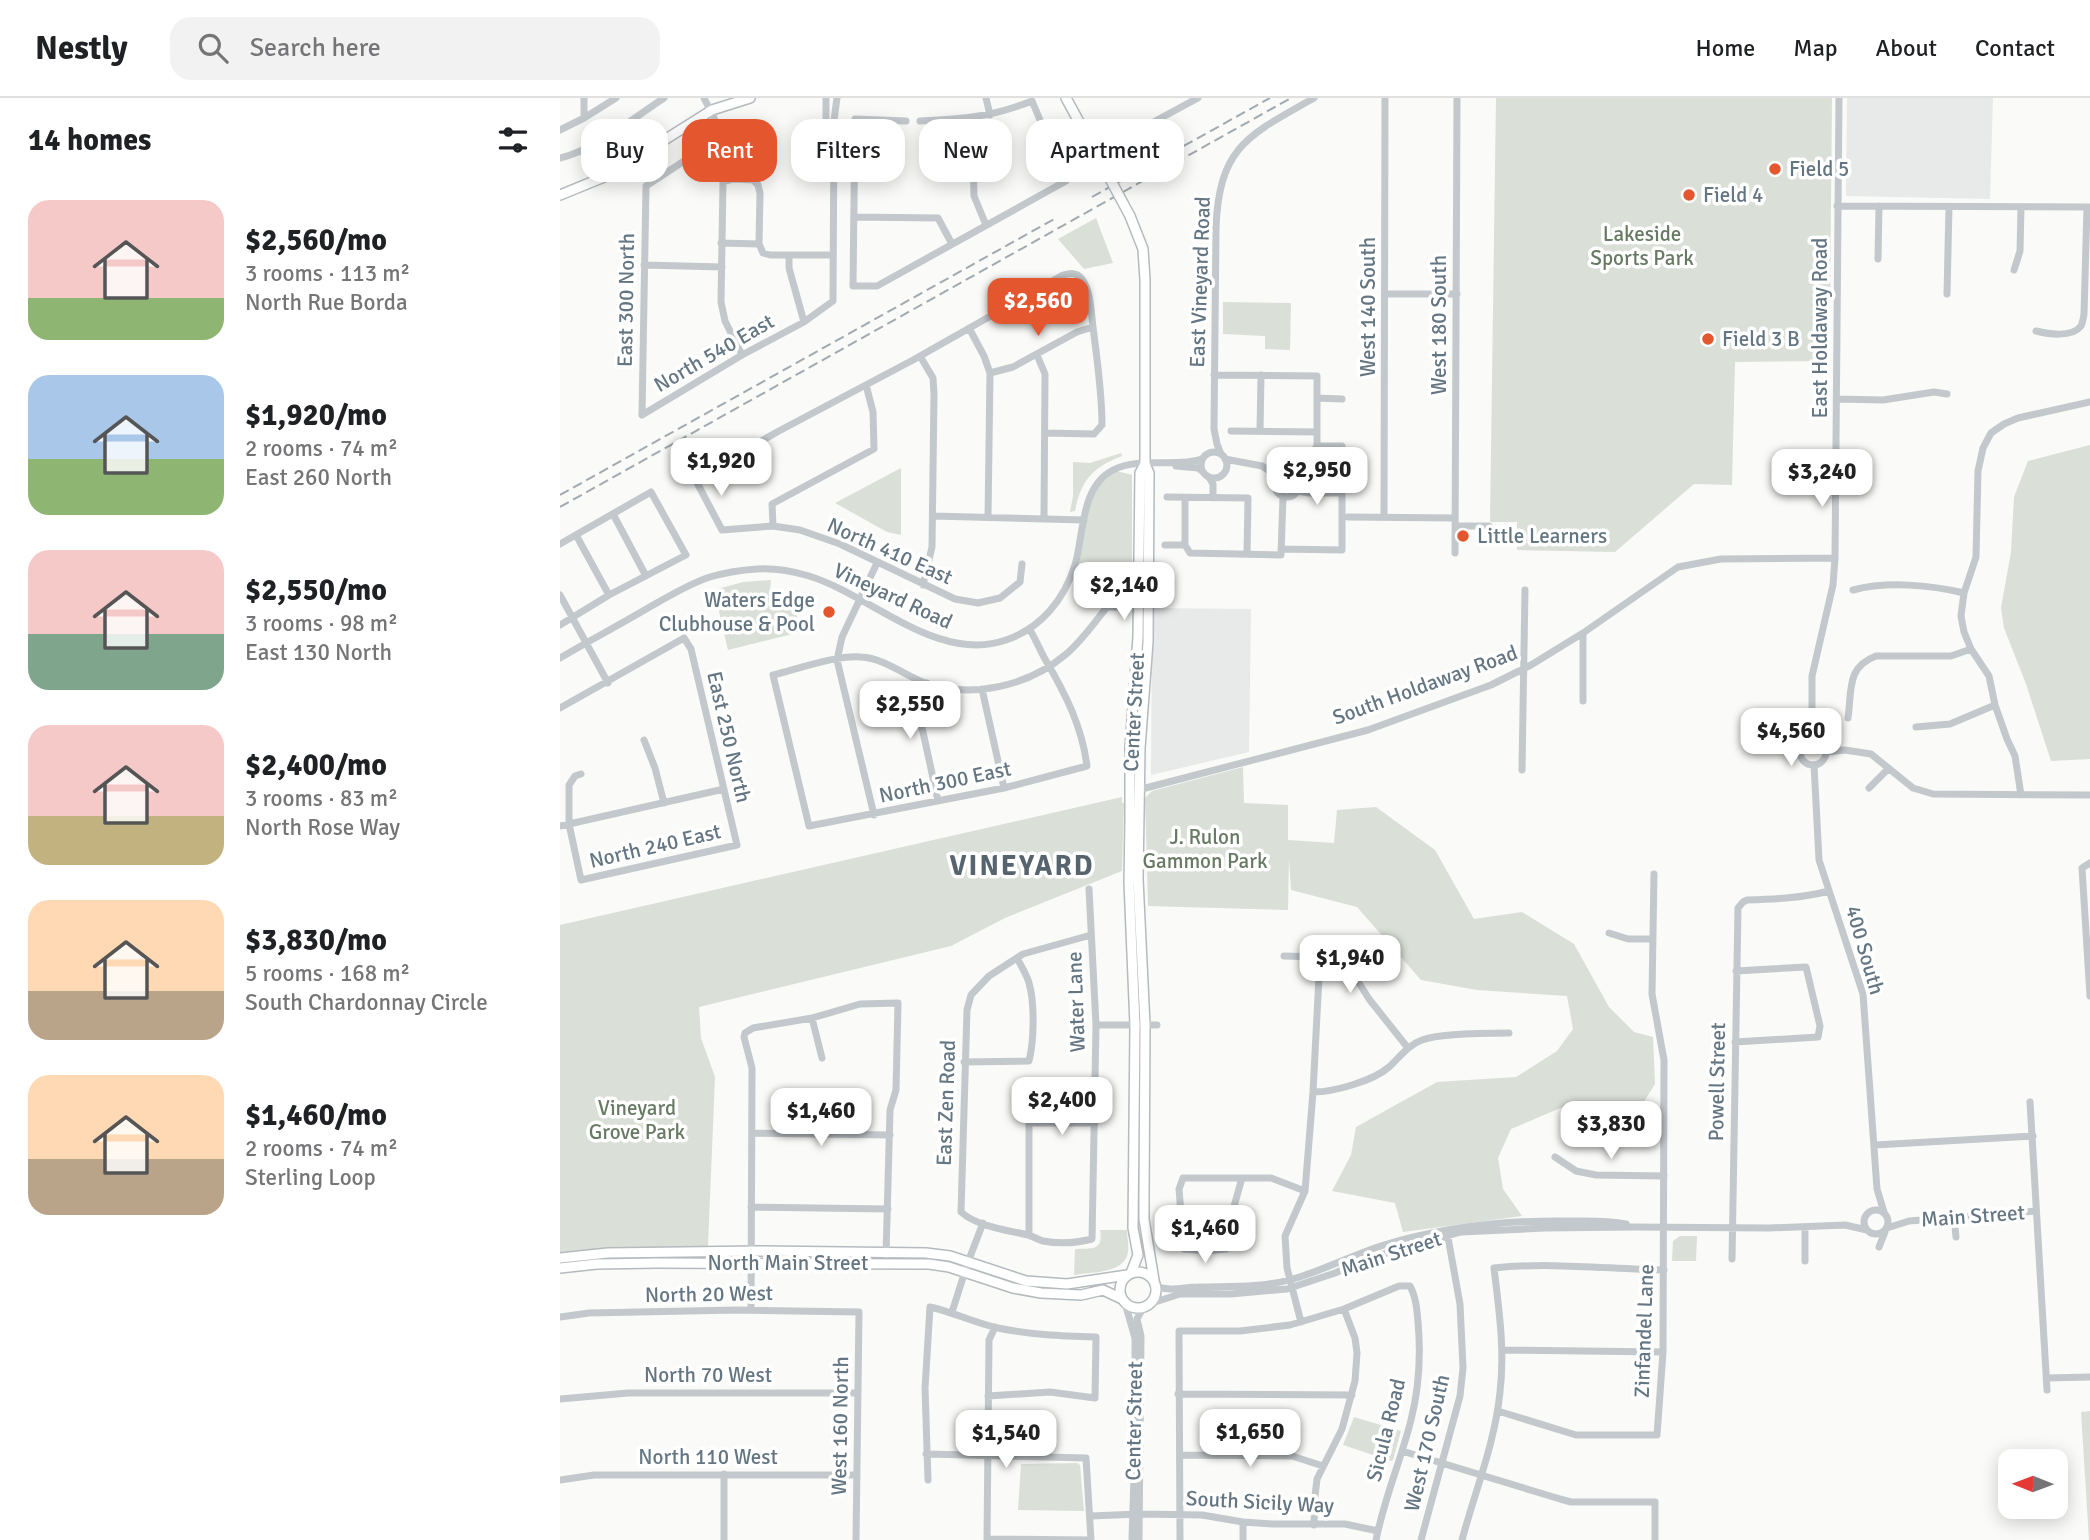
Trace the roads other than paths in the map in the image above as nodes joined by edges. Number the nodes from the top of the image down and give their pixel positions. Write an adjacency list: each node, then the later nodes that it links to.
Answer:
1 (584, 98): 18 (street)
2 (616, 98): 18 (street)
3 (664, 98): 26 (street)
4 (705, 98): 16 (street)
5 (711, 98): 16 (street)
6 (750, 98): 16 (main road)
7 (826, 98): 21 (street)
8 (837, 98): 42 (street)
9 (986, 98): 17 (street)
10 (1066, 98): 75 (main road, bridge)
11 (1198, 98): 23 (street)
12 (1314, 98): 58 (street, East Vineyard Road)
13 (1385, 98): 47 (street, West 140 South)
14 (1457, 98): 48 (street, West 180 South)
15 (1839, 98): 31 (street, East Holdaway Road)
16 (712, 110): 20 (street); 30 (main road)
17 (990, 115): 19 (street); 37 (street)
18 (584, 118): 25 (street)
19 (972, 118): 22 (street); 37 (street)
20 (716, 119)
21 (826, 119)
22 (955, 119)
23 (1159, 119)
24 (906, 121): 36 (street)
25 (560, 130)
26 (560, 158)
27 (682, 162): 44 (street, East 300 North)
28 (723, 182): 38 (street)
29 (755, 182): 39 (street)
30 (560, 194)
31 (1837, 206): 32 (street); 64 (street, East Holdaway Road)
32 (1879, 206): 33 (street); 43 (street)
33 (1948, 207): 34 (street); 49 (street)
34 (2021, 207): 35 (street); 46 (street)
35 (2088, 207): 53 (street)
36 (854, 217): 40 (street); 40 (street)
37 (986, 225): 40 (street)
38 (721, 243): 39 (street); 45 (street)
39 (759, 244): 41 (street)
40 (952, 244)
41 (789, 255): 42 (street); 50 (street)
42 (833, 255): 50 (street, North 540 East)
43 (1878, 259)
44 (644, 265): 45 (street); 66 (street, East 300 North)
45 (722, 267): 54 (street)
46 (2014, 270)
47 (1386, 294): 48 (street); 91 (street, West 140 South)
48 (1457, 294): 94 (street, West 180 South)
49 (1947, 294)
50 (804, 322): 54 (street, North 540 East)
51 (1093, 327): 52 (street); 55 (street); 71 (street)
52 (969, 328): 56 (street); 57 (street)
53 (2036, 331)
54 (742, 355): 66 (street, North 540 East)
55 (1037, 355): 57 (street); 71 (street)
56 (917, 358): 60 (street); 88 (street)
57 (990, 373): 89 (street)
58 (1214, 375): 59 (street); 67 (street, East Vineyard Road)
59 (1261, 375): 62 (street); 69 (street)
60 (866, 385): 95 (street); 95 (street, North 410 East)
61 (1947, 394): 64 (street)
62 (1317, 398): 63 (street); 70 (street)
63 (1342, 399)
64 (1837, 399): 104 (street, East Holdaway Road)
65 (2090, 402): 111 (street)
66 (642, 415)
67 (1214, 429): 73 (street, East Vineyard Road); 74 (street, East Vineyard Road)
68 (1231, 431): 69 (street)
69 (1260, 431): 70 (street)
70 (1317, 432): 72 (street)
71 (1045, 433): 92 (street)
72 (1317, 446): 78 (street); 82 (street)
73 (1204, 457): 74 (street); 75 (street); 79 (street)
74 (1223, 457): 76 (street); 77 (street, East Vineyard Road)
75 (1144, 464): 79 (street); 93 (street, Vineyard Road); 120 (main road, Center Street); 122 (main road, Center Street)
76 (1247, 465): 77 (street); 80 (street)
77 (1226, 470): 79 (street)
78 (1294, 476): 80 (street); 81 (street)
79 (1210, 477): 86 (street)
80 (1278, 477): 83 (street)
81 (1297, 491): 82 (street); 83 (street)
82 (1342, 494): 101 (street)
83 (1283, 496): 101 (street)
84 (1167, 497): 85 (street)
85 (1185, 498): 86 (street); 100 (street)
86 (1213, 498): 103 (street)
87 (612, 513): 97 (street); 107 (street); 107 (street)
88 (933, 516): 89 (street); 108 (street)
89 (988, 517): 92 (street)
90 (1348, 517): 91 (street)
91 (1384, 517): 94 (street)
92 (1044, 518): 93 (street)
93 (1084, 520): 118 (street, Vineyard Road)
94 (1455, 522): 96 (street); 102 (street, West 180 South)
95 (773, 526): 105 (street, North 410 East)
96 (1489, 526)
97 (576, 535): 98 (street); 113 (street)
98 (560, 544)
99 (1165, 545): 100 (street)
100 (1185, 545): 103 (street)
101 (1281, 552): 103 (street)
102 (1455, 553)
103 (1247, 554)
104 (1835, 558): 119 (street, South Holdaway Road); 138 (street)
105 (877, 563): 108 (street, North 410 East); 114 (street)
106 (1022, 564): 108 (street, North 410 East)
107 (646, 576): 113 (street)
108 (923, 585)
109 (1525, 590): 127 (street)
110 (1853, 590): 111 (street)
111 (1964, 593): 123 (street)
112 (560, 595): 116 (street)
113 (609, 595): 116 (street)
114 (860, 600): 118 (street, Vineyard Road); 121 (street, Vineyard Road); 125 (street)
115 (1116, 607): 126 (street)
116 (573, 618): 117 (street); 121 (street)
117 (560, 625)
118 (1030, 630): 126 (street)
119 (1583, 633): 127 (street, South Holdaway Road); 132 (street)
120 (1148, 642): 122 (main road); 135 (main road, Center Street)
121 (586, 643): 124 (street, Vineyard Road); 129 (street)
122 (1138, 649): 128 (main road, Center Street)
123 (1972, 649): 133 (street); 136 (street)
124 (560, 658)
125 (837, 660): 130 (street); 153 (street); 153 (street, North 300 East)
126 (1050, 666): 131 (street); 145 (street, North 300 East)
127 (1524, 668): 143 (street); 148 (street, South Holdaway Road)
128 (1136, 679): 135 (main road); 148 (main road, Center Street)
129 (608, 683): 134 (street); 147 (street, East 250 North)
130 (927, 683): 131 (street); 151 (street)
131 (982, 689): 145 (street)
132 (1583, 701)
133 (1995, 705): 137 (street); 149 (street)
134 (560, 708)
135 (1142, 716): 148 (main road, Center Street)
136 (1848, 718)
137 (1916, 727)
138 (1812, 739): 140 (street); 141 (street)
139 (644, 740): 152 (street)
140 (1826, 752): 141 (street); 142 (street)
141 (1814, 765): 160 (street, 400 South)
142 (1888, 769): 146 (street); 149 (street)
143 (1522, 770)
144 (582, 774): 154 (street)
145 (1004, 788): 151 (street, North 300 East)
146 (1869, 788)
147 (723, 789): 152 (street); 156 (street, East 250 North)
148 (1135, 790): 172 (main road, Center Street)
149 (2021, 794): 150 (street)
150 (2090, 795)
151 (938, 801): 153 (street, North 300 East)
152 (664, 803): 154 (street)
153 (874, 815)
154 (569, 824): 155 (street); 156 (street, North 240 East)
155 (560, 826)
156 (737, 845)
157 (2090, 863): 162 (street)
158 (1654, 874): 164 (street, Zinfandel Lane)
159 (1089, 889): 163 (street, Water Lane)
160 (1829, 891): 168 (street, Powell Street); 185 (street, 400 South)
161 (1609, 933): 164 (street)
162 (2088, 933): 169 (street)
163 (1091, 935): 167 (street); 171 (street, Water Lane)
164 (1653, 939): 187 (street, Zinfandel Lane)
165 (1284, 956): 166 (street)
166 (1320, 957): 176 (street); 179 (street)
167 (1017, 958): 178 (street, East Zen Road); 178 (street)
168 (1736, 971): 175 (street, Powell Street); 175 (street)
169 (2090, 996)
170 (812, 1018): 177 (street); 182 (street); 183 (street)
171 (1096, 1025): 172 (street); 181 (street, Water Lane)
172 (1140, 1025): 173 (street); 218 (main road, Center Street); 219 (main road, Center Street)
173 (1157, 1026)
174 (1509, 1033): 176 (street)
175 (1735, 1042): 202 (street, Powell Street)
176 (1408, 1048): 179 (street)
177 (822, 1058)
178 (964, 1062): 198 (street, East Zen Road)
179 (1313, 1092): 190 (street)
180 (2030, 1102): 184 (street)
181 (1095, 1123): 206 (street); 206 (street, Water Lane)
182 (752, 1133): 183 (street); 191 (street)
183 (890, 1135): 192 (street)
184 (2033, 1136): 185 (street); 193 (street)
185 (1875, 1145): 189 (street, 400 South)
186 (1555, 1157): 187 (street)
187 (1664, 1176): 200 (street, Zinfandel Lane)
188 (1242, 1178): 188 (street); 190 (street)
189 (1877, 1189): 194 (street, 400 South); 195 (street, 400 South)
190 (1305, 1191): 220 (street)
191 (751, 1207): 192 (street); 208 (street)
192 (888, 1209): 210 (street)
193 (2036, 1211): 196 (street, Main Street); 234 (street)
194 (1885, 1213): 195 (street); 197 (street, Main Street); 203 (street)
195 (1868, 1214): 199 (street, Main Street); 204 (street)
196 (1954, 1217): 197 (street, Main Street); 207 (street)
197 (1909, 1221): 203 (street, Main Street)
198 (983, 1223): 206 (street); 213 (street)
199 (1845, 1225): 201 (street, Main Street); 204 (street, Main Street)
200 (1664, 1227): 202 (street, Main Street); 205 (street, Main Street); 216 (street, Zinfandel Lane)
201 (1805, 1227): 202 (street, Main Street); 212 (street)
202 (1732, 1228): 211 (street, Powell Street)
203 (1886, 1229): 204 (street); 204 (street)
204 (1869, 1231)
205 (1447, 1232): 220 (street, Main Street); 246 (street, West 170 South)
206 (1029, 1235)
207 (1956, 1237)
208 (750, 1251): 209 (main road, North Main Street); 210 (main road, North Main Street); 214 (street)
209 (560, 1258)
210 (886, 1259): 213 (main road, North Main Street); 214 (main road, North Main Street); 217 (main road, North Main Street)
211 (1732, 1259)
212 (1805, 1261)
213 (968, 1262): 217 (street); 218 (main road, North Main Street)
214 (750, 1263): 215 (main road, North Main Street); 224 (street)
215 (560, 1268)
216 (1664, 1270): 231 (street); 232 (street, Zinfandel Lane)
217 (965, 1273): 221 (main road, North Main Street); 227 (street)
218 (1129, 1274): 219 (main road); 221 (main road)
219 (1155, 1283): 220 (street, Main Street); 222 (main road)
220 (1291, 1283): 222 (street, Main Street); 229 (street)
221 (1124, 1301): 223 (main road); 253 (street, Center Street)
222 (1152, 1303): 223 (main road)
223 (1143, 1308): 253 (street, Center Street)
224 (751, 1310): 226 (street, North 20 West); 228 (street, North 20 West)
225 (1344, 1310): 229 (street); 238 (street); 242 (street, Sicula Road)
226 (859, 1312): 236 (street, West 160 North)
227 (952, 1312): 230 (street); 243 (street)
228 (560, 1317)
229 (1301, 1322): 237 (street)
230 (995, 1327): 239 (street); 239 (street)
231 (1503, 1350): 232 (street); 241 (street)
232 (1663, 1352): 241 (street, Zinfandel Lane)
233 (2090, 1377): 234 (street)
234 (2047, 1378): 235 (street)
235 (2047, 1390)
236 (857, 1393): 240 (street, North 70 West); 249 (street, West 160 North)
237 (1178, 1394): 238 (street); 244 (street)
238 (1352, 1395): 247 (street)
239 (988, 1396): 245 (street)
240 (560, 1399)
241 (1498, 1411): 250 (street)
242 (1402, 1451): 246 (street); 258 (street, Sicula Road)
243 (926, 1454): 245 (street); 252 (street)
244 (1180, 1455): 247 (street); 254 (street)
245 (987, 1456): 255 (street); 259 (street)
246 (1443, 1463): 250 (street); 268 (street, West 170 South)
247 (1323, 1466): 257 (street)
248 (724, 1474): 249 (street, North 110 West); 251 (street, North 110 West); 260 (street)
249 (856, 1475): 261 (street, West 160 North)
250 (1481, 1475): 269 (street); 270 (street)
251 (560, 1480)
252 (928, 1480)
253 (1135, 1514): 254 (street, South Sicily Way); 255 (street, South Sicily Way); 263 (street, Center Street); 264 (street, Center Street)
254 (1180, 1515): 256 (street, South Sicily Way); 265 (street)
255 (1091, 1516): 262 (street)
256 (1243, 1522): 257 (street, South Sicily Way); 266 (street)
257 (1314, 1525): 258 (street, South Sicily Way)
258 (1378, 1531): 267 (street, Sicula Road)
259 (987, 1539): 262 (street)
260 (724, 1540)
261 (856, 1540)
262 (1091, 1540)
263 (1132, 1540)
264 (1139, 1540)
265 (1180, 1540)
266 (1243, 1540)
267 (1377, 1540)
268 (1421, 1540)
269 (1462, 1540)
270 (1655, 1540)

